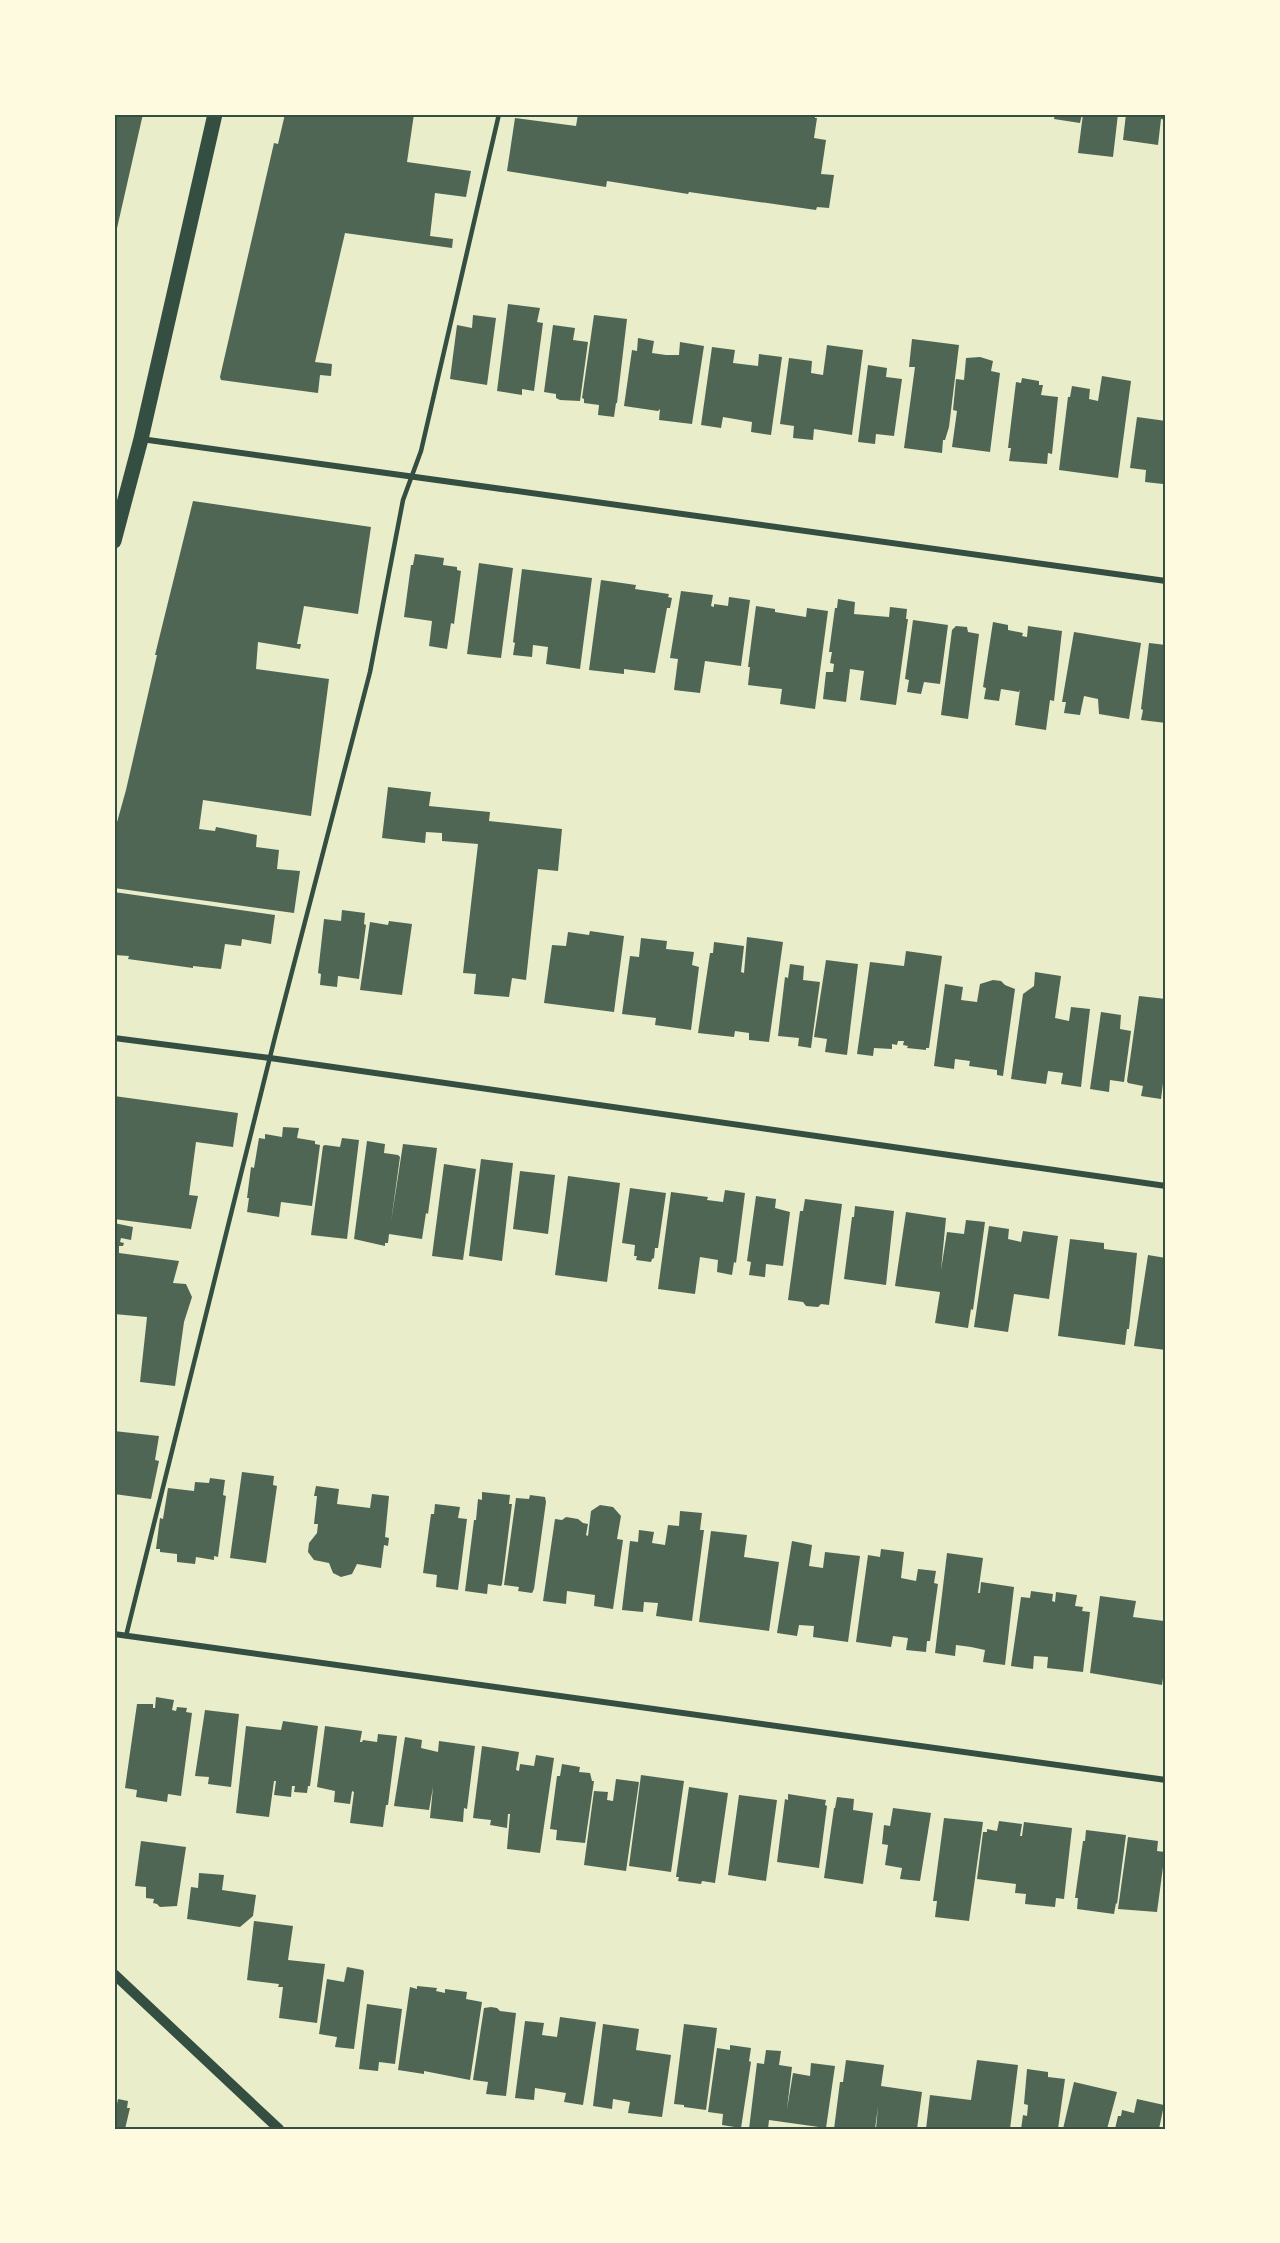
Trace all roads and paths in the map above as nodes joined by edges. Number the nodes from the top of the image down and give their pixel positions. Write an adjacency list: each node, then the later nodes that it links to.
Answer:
1 (215, 114): 3 (main road)
2 (499, 114): 4 (lane)
3 (141, 439): 4 (street); 5 (main road)
4 (411, 478): 7 (street); 9 (lane)
5 (118, 506): 6 (main road)
6 (114, 541)
7 (1166, 581)
8 (114, 1038): 9 (street)
9 (270, 1058): 10 (street); 12 (lane)
10 (1166, 1186)
11 (114, 1634): 12 (street)
12 (126, 1635): 13 (street)
13 (1166, 1780)
14 (114, 1974): 15 (street)
15 (279, 2129)

